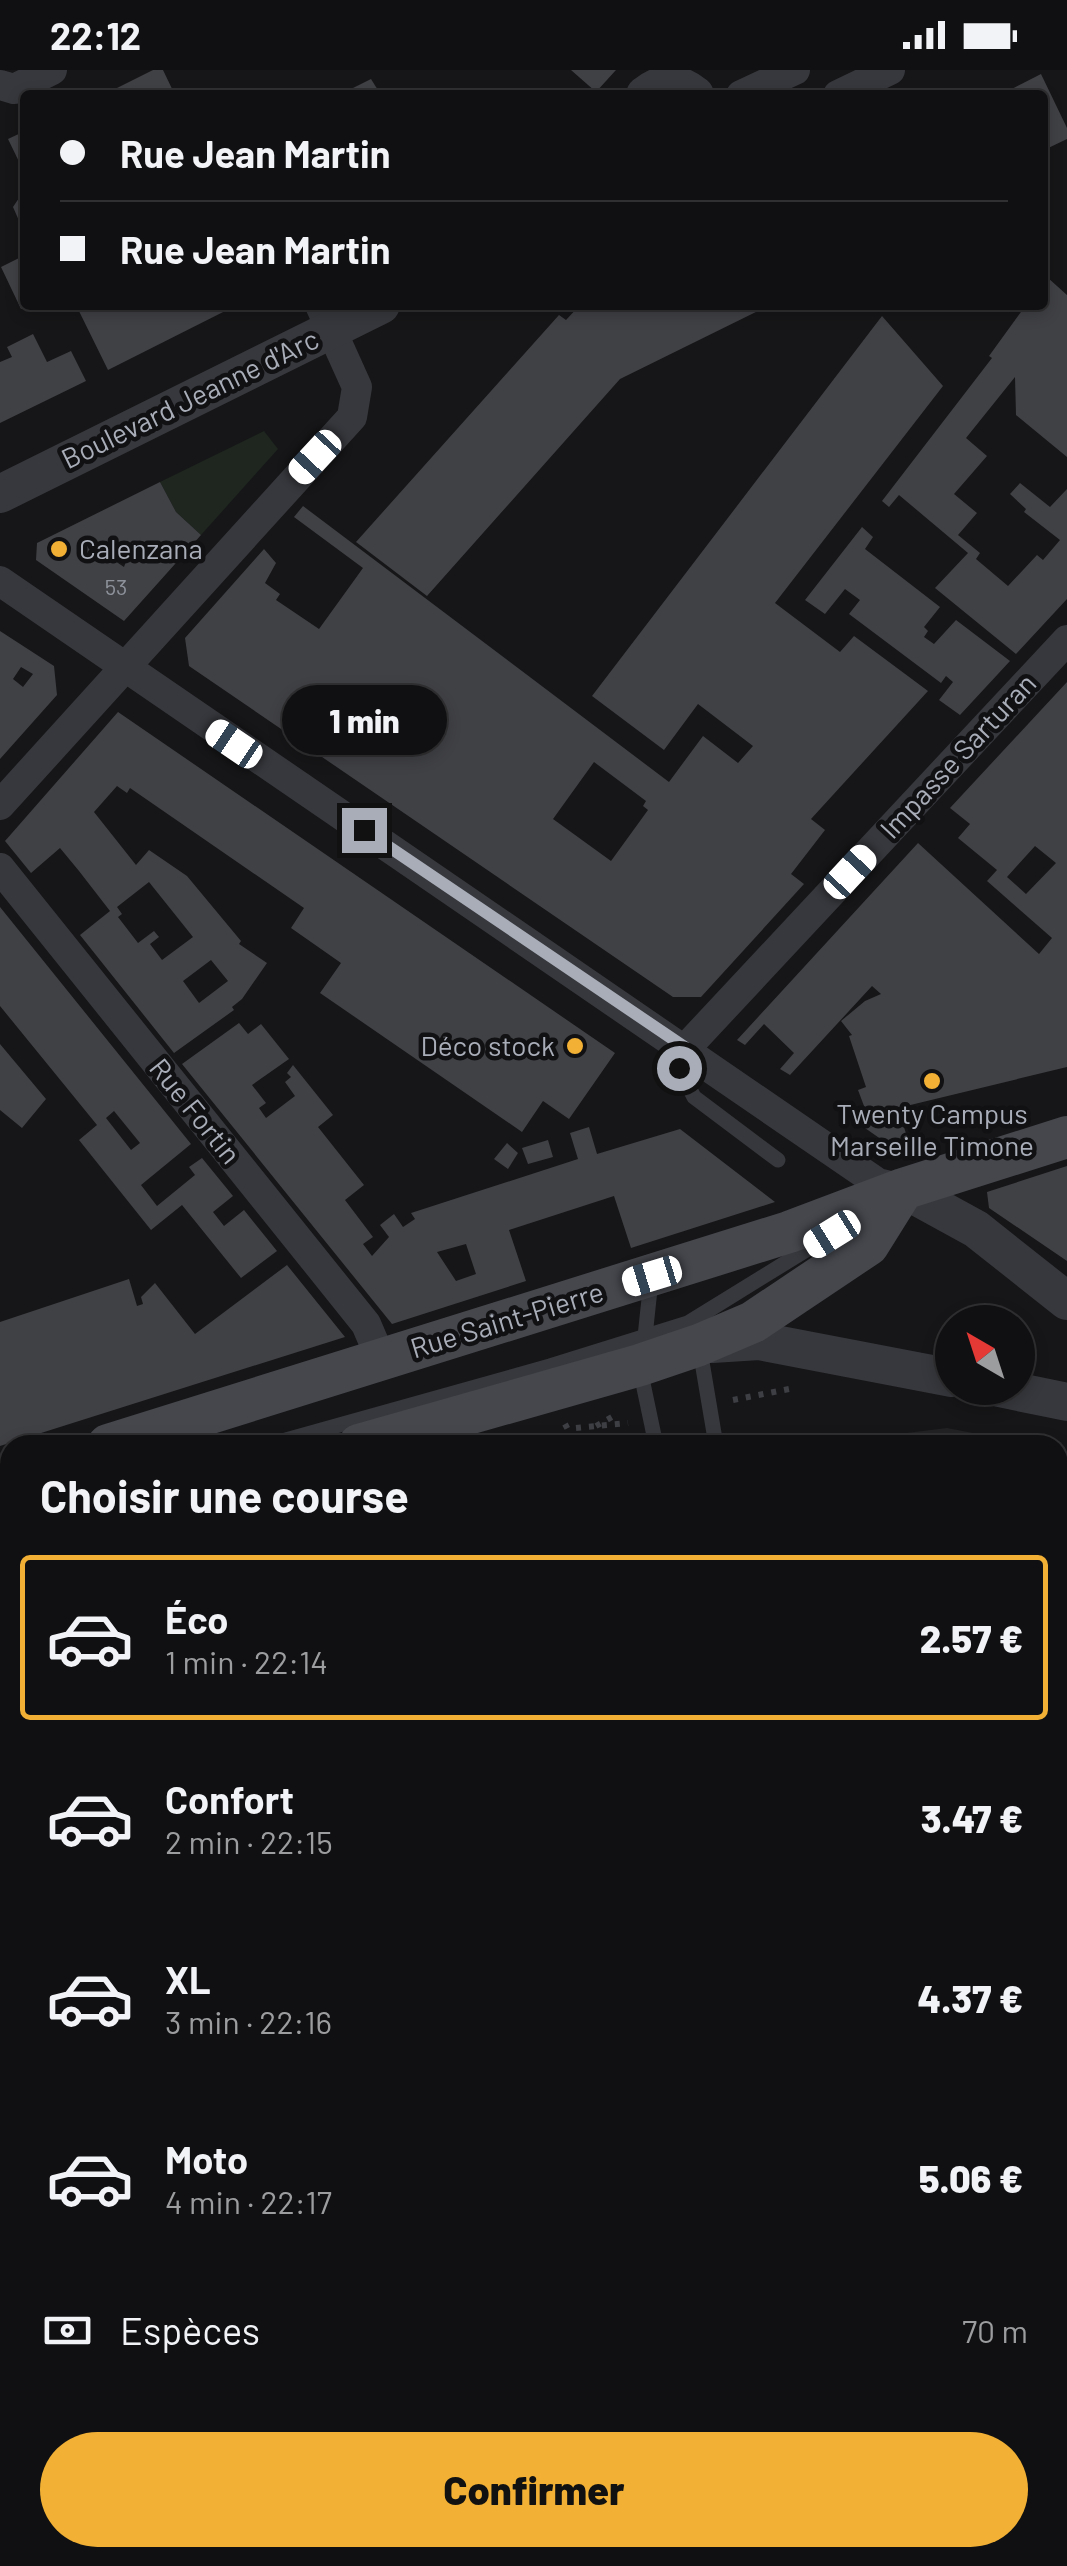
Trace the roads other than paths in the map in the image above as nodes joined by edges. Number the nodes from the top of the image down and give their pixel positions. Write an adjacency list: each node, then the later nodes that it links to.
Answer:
1 (52, 70): 4 (street)
2 (795, 70): 5 (street)
3 (890, 70): 6 (street)
4 (0, 85)
5 (752, 90)
6 (848, 90)
7 (358, 310): 8 (street, Boulevard Jeanne d'Arc)
8 (326, 317): 9 (street, Boulevard Jeanne d'Arc); 12 (street)
9 (0, 494)
10 (0, 581): 12 (street)
11 (1067, 640): 15 (street, Impasse Sarturan)
12 (123, 667): 13 (street); 15 (street)
13 (0, 805)
14 (0, 868): 23 (street, Rue Fortin)
15 (686, 1048): 17 (lane); 18 (street)
16 (1067, 1138): 18 (main road, Rue Saint-Pierre)
17 (778, 1160)
18 (903, 1189): 19 (main road, Rue Saint-Pierre); 20 (street); 21 (main road); 22 (lane)
19 (652, 1276): 22 (lane); 23 (main road, Rue Saint-Pierre)
20 (1067, 1302)
21 (699, 1345): 22 (main road); 24 (street); 31 (lane)
22 (642, 1352): 28 (lane); 29 (main road); 30 (lane)
23 (381, 1359): 27 (main road, Rue Saint-Pierre)
24 (935, 1375)
25 (1035, 1395): 26 (street)
26 (1067, 1402)
27 (140, 1435)
28 (308, 1435)
29 (390, 1435)
30 (654, 1435)
31 (714, 1435)

